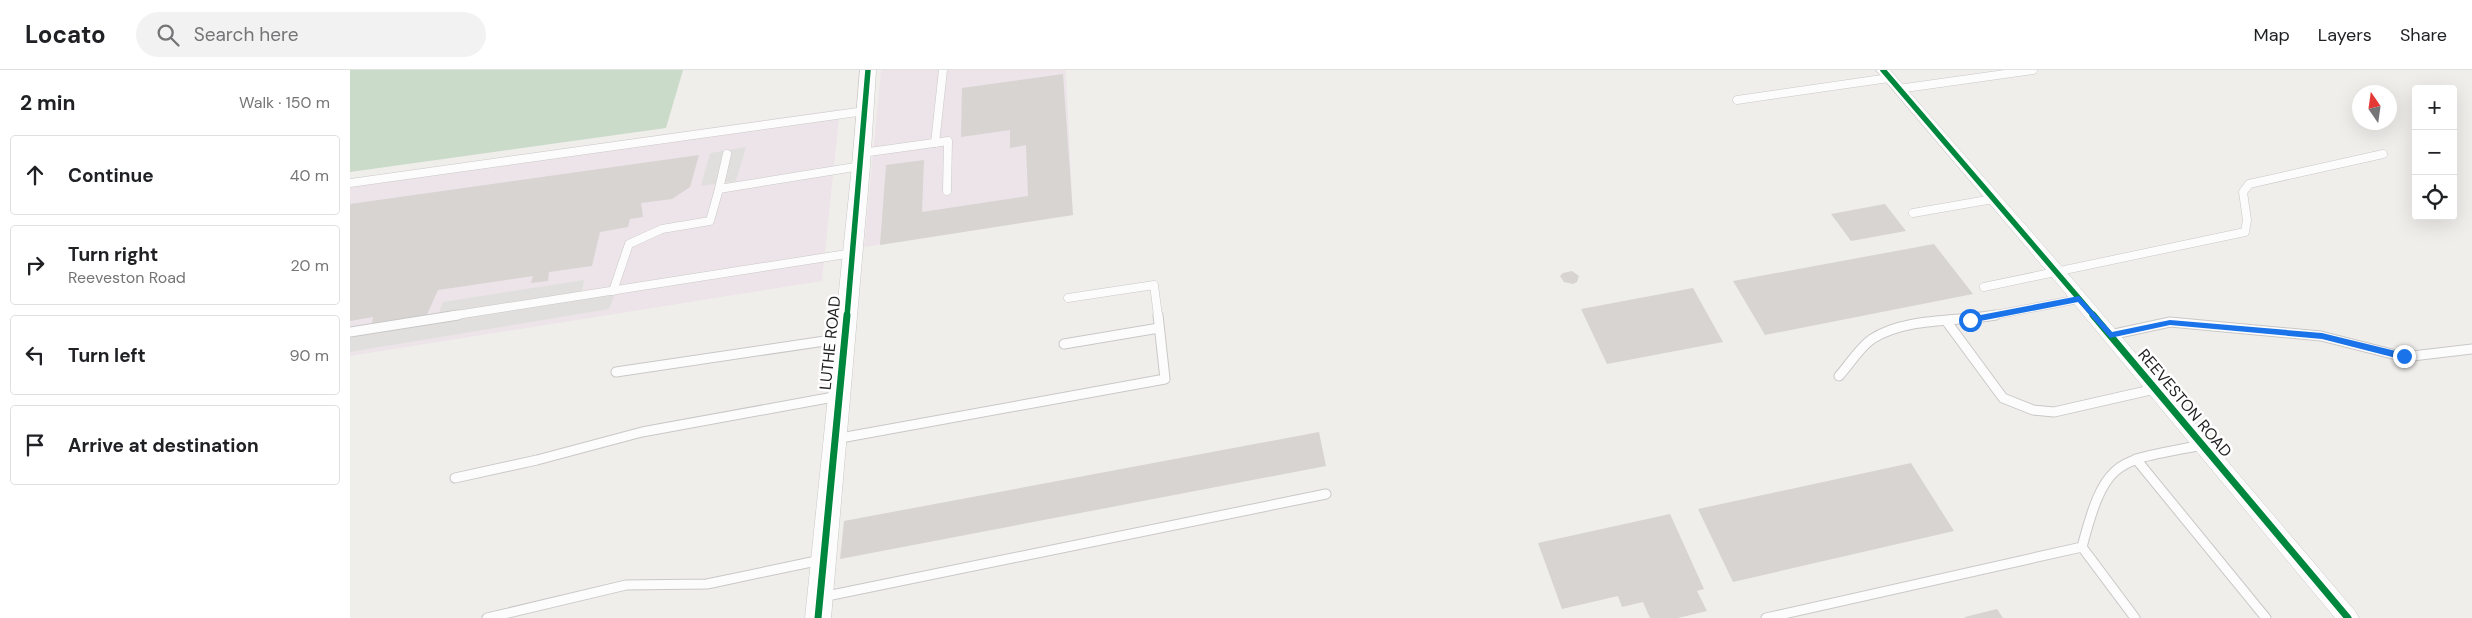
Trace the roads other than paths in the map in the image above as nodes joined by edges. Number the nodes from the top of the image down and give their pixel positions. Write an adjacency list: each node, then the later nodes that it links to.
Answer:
1 (868, 70): 6 (street, LUTHE ROAD)
2 (943, 70): 7 (lane)
3 (2033, 70): 4 (lane)
4 (1890, 79): 5 (lane); 14 (street, REEVESTON ROAD)
5 (1737, 100)
6 (865, 111): 10 (street, LUTHE ROAD); 11 (lane)
7 (935, 143): 10 (lane); 13 (lane)
8 (727, 154): 12 (lane)
9 (2383, 154): 17 (lane)
10 (862, 159): 12 (lane); 16 (street, LUTHE ROAD)
11 (350, 183)
12 (720, 189): 19 (lane)
13 (947, 191)
14 (1993, 199): 15 (lane); 17 (street, REEVESTON ROAD)
15 (1913, 213)
16 (853, 253): 19 (lane); 26 (street, LUTHE ROAD)
17 (2057, 272): 18 (lane); 21 (street, REEVESTON ROAD)
18 (1984, 287)
19 (613, 291): 24 (lane)
20 (1068, 298): 23 (lane)
21 (2079, 299): 22 (lane); 25 (street, REEVESTON ROAD)
22 (1947, 322): 30 (lane); 31 (lane)
23 (1159, 328): 27 (lane); 33 (lane)
24 (350, 332)
25 (2110, 335): 28 (lane); 31 (street, REEVESTON ROAD)
26 (845, 338): 29 (lane); 32 (street, LUTHE ROAD)
27 (1064, 344)
28 (2472, 349)
29 (616, 372)
30 (1839, 376)
31 (2155, 389): 34 (street, REEVESTON ROAD)
32 (839, 396): 33 (street, LUTHE ROAD); 36 (lane)
33 (835, 439): 39 (street, LUTHE ROAD)
34 (2202, 445): 35 (lane); 45 (street, REEVESTON ROAD)
35 (2136, 459): 38 (lane); 44 (lane)
36 (455, 478)
37 (1326, 494): 40 (lane)
38 (2082, 547): 42 (lane); 43 (lane)
39 (823, 560): 40 (street, LUTHE ROAD); 41 (lane)
40 (819, 608)
41 (487, 618)
42 (1766, 618)
43 (2135, 618)
44 (2266, 618)
45 (2348, 618)

